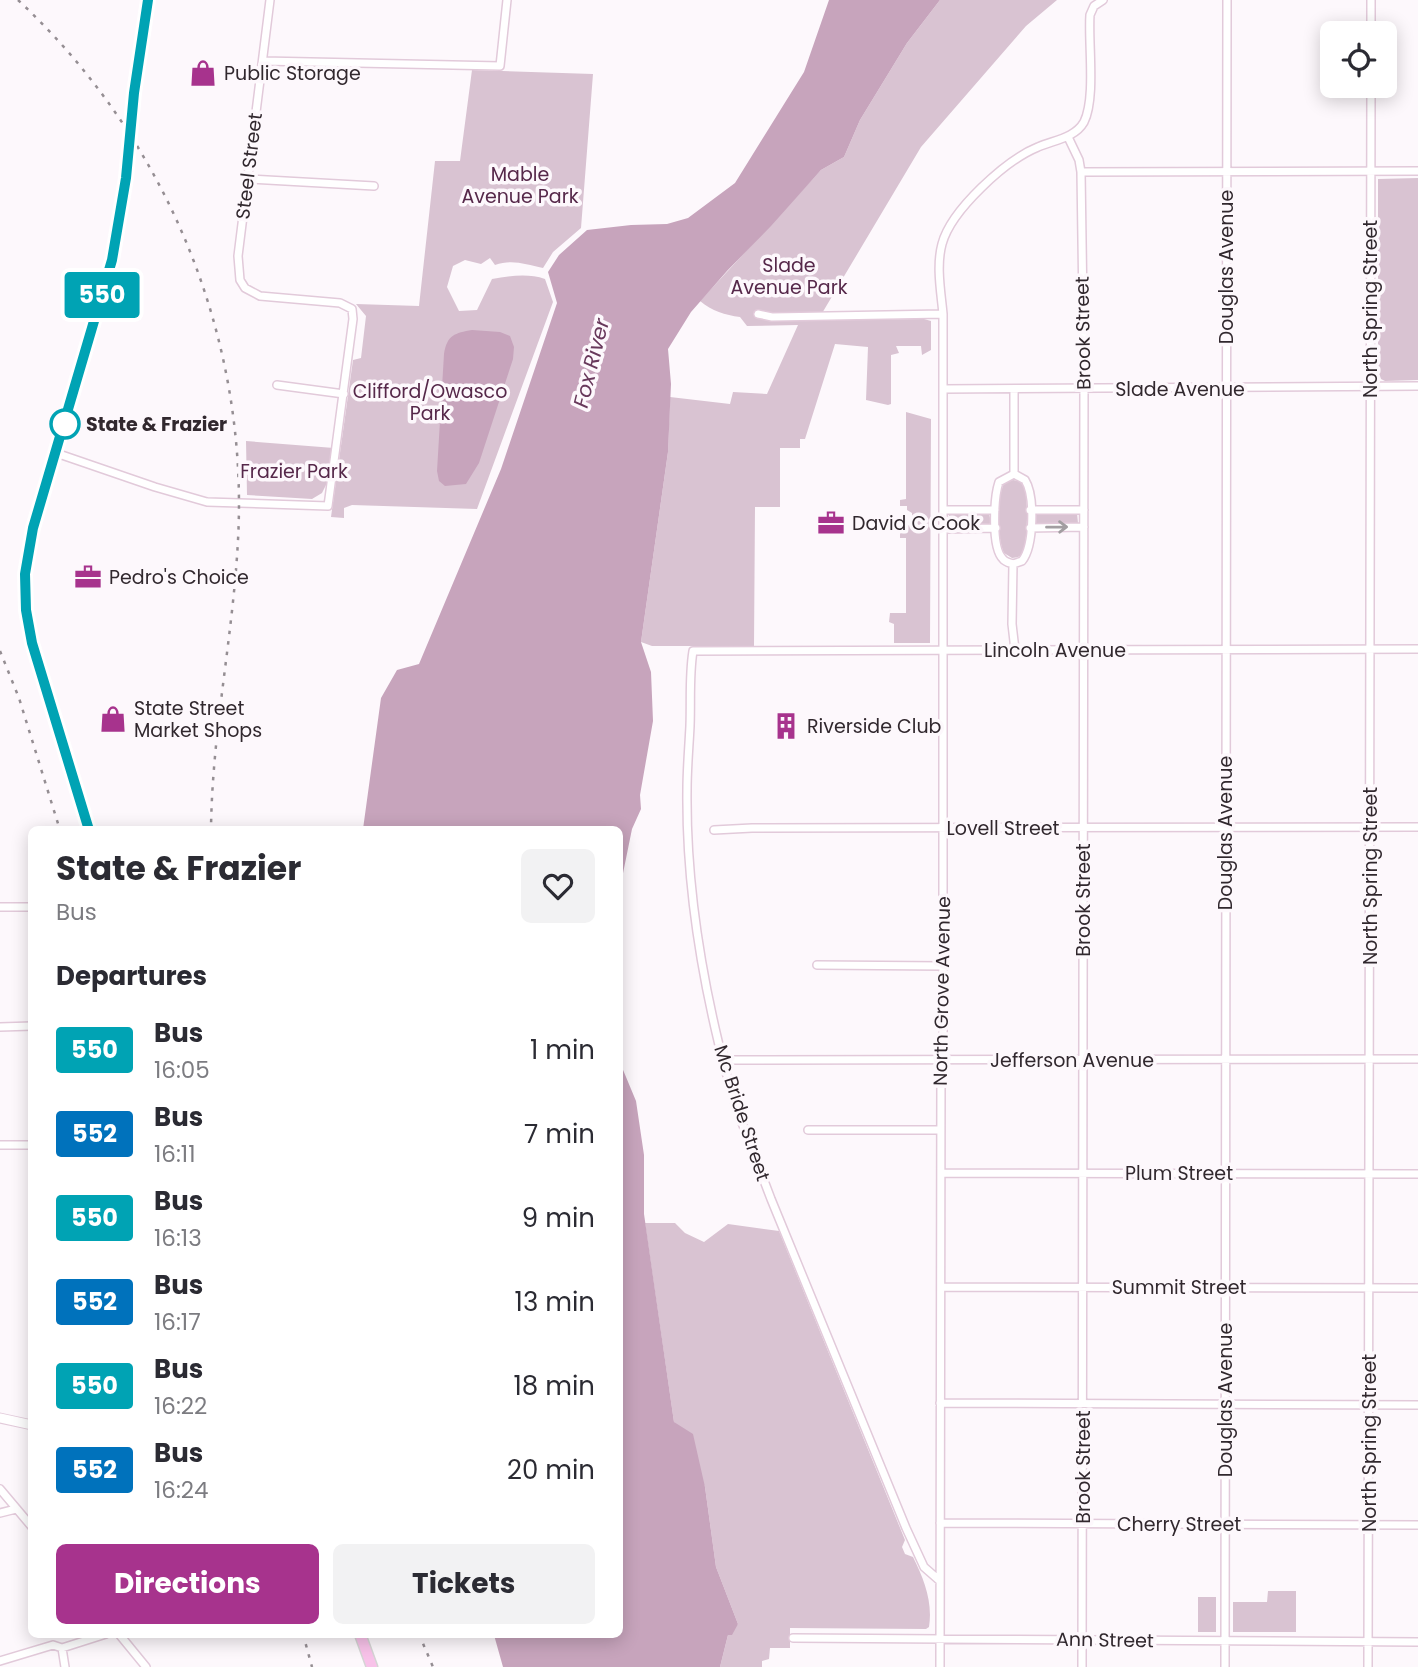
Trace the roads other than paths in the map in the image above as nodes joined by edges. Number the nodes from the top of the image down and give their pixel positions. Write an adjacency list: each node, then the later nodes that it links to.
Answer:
1 (148, 0): 27 (main road, bridge)
2 (270, 0): 8 (street, Steel Street)
3 (507, 0): 8 (street)
4 (1103, 0): 10 (street)
5 (1227, 0): 14 (street, Douglas Avenue)
6 (1371, 0): 7 (street)
7 (1371, 21)
8 (263, 61): 15 (street, Steel Street)
9 (1371, 98): 13 (street, North Spring Street)
10 (1068, 137): 12 (street, Brook Street); 18 (street, North Grove Avenue)
11 (1418, 171): 13 (street)
12 (1081, 172): 14 (street); 24 (street, Brook Street)
13 (1371, 172): 14 (street); 21 (street, North Spring Street)
14 (1227, 173): 25 (street, Douglas Avenue)
15 (247, 179): 16 (street); 26 (street, Steel Street)
16 (374, 186)
17 (758, 314): 18 (street)
18 (943, 314): 22 (street, North Grove Avenue)
19 (277, 385): 26 (street)
20 (1418, 386): 21 (street, Slade Avenue)
21 (1370, 387): 25 (street, Slade Avenue); 43 (street, North Spring Street)
22 (943, 389): 23 (street, Slade Avenue); 29 (street, North Grove Avenue)
23 (1014, 389): 24 (street, Slade Avenue); 28 (street)
24 (1084, 389): 25 (street, Slade Avenue); 32 (street, Brook Street)
25 (1226, 389): 42 (street, Douglas Avenue)
26 (344, 394): 27 (street)
27 (57, 453): 45 (main road)
28 (1014, 474): 30 (street); 31 (street)
29 (943, 510): 30 (street); 36 (street, North Grove Avenue)
30 (995, 510): 34 (street)
31 (1030, 510): 32 (street); 35 (street)
32 (1084, 510): 33 (street, Brook Street)
33 (1084, 527): 35 (street, one-way to 33); 41 (street, Brook Street)
34 (996, 528): 36 (street); 37 (street)
35 (1030, 528): 37 (street)
36 (943, 529): 38 (street, North Grove Avenue)
37 (1013, 564): 40 (street)
38 (942, 649): 40 (street, Lincoln Avenue); 44 (street, Lincoln Avenue); 48 (street, North Grove Avenue)
39 (1418, 649): 43 (street, Lincoln Avenue)
40 (1015, 650): 41 (street, Lincoln Avenue)
41 (1084, 650): 42 (street, Lincoln Avenue); 49 (street, Brook Street)
42 (1225, 650): 43 (street, Lincoln Avenue); 50 (street, Douglas Avenue)
43 (1371, 650): 46 (street, North Spring Street)
44 (693, 651): 62 (street, Mc Bride Street)
45 (88, 826)
46 (1370, 827): 47 (street, Lovell Street); 50 (street, Lovell Street); 60 (street, North Spring Street)
47 (1418, 827)
48 (943, 828): 49 (street, Lovell Street); 51 (street, Lovell Street); 55 (street, North Grove Avenue)
49 (1084, 828): 50 (street, Lovell Street); 58 (street, Brook Street)
50 (1226, 828): 59 (street, Douglas Avenue)
51 (714, 830)
52 (0, 907): 53 (street)
53 (28, 907)
54 (817, 965): 55 (street)
55 (943, 966): 63 (street, North Grove Avenue)
56 (28, 1026): 57 (street)
57 (0, 1027)
58 (1083, 1059): 59 (street, Jefferson Avenue); 63 (street, Jefferson Avenue); 69 (street, Brook Street)
59 (1225, 1059): 60 (street, Jefferson Avenue); 70 (street, Douglas Avenue)
60 (1368, 1059): 61 (street, Jefferson Avenue); 71 (street, North Spring Street)
61 (1418, 1059)
62 (726, 1060): 63 (street, Jefferson Avenue); 94 (street, Mc Bride Street)
63 (943, 1060): 65 (street, North Grove Avenue)
64 (808, 1130): 65 (street)
65 (941, 1130): 68 (street, North Grove Avenue)
66 (0, 1145): 67 (street)
67 (28, 1145)
68 (941, 1173): 69 (street, Plum Street); 74 (street, North Grove Avenue)
69 (1083, 1173): 70 (street, Plum Street); 73 (street, Brook Street)
70 (1225, 1174): 71 (street, Plum Street); 75 (street, Douglas Avenue)
71 (1368, 1174): 72 (street, Plum Street); 76 (street, North Spring Street)
72 (1418, 1174)
73 (1083, 1286): 74 (street, Summit Street); 75 (street, Summit Street); 79 (street, Brook Street)
74 (941, 1287): 78 (street, North Grove Avenue)
75 (1225, 1287): 76 (street, Summit Street); 80 (street, Douglas Avenue)
76 (1369, 1288): 77 (street, Summit Street); 81 (street, North Spring Street)
77 (1418, 1288)
78 (940, 1403): 79 (street); 89 (street, North Grove Avenue)
79 (1083, 1404): 80 (street); 90 (street, Brook Street)
80 (1225, 1404): 81 (street); 91 (street, Douglas Avenue)
81 (1369, 1404): 82 (street); 92 (street, North Spring Street)
82 (1418, 1405)
83 (0, 1418): 84 (street)
84 (28, 1424)
85 (0, 1489): 86 (street)
86 (16, 1508): 87 (street); 88 (street)
87 (0, 1513)
88 (28, 1522)
89 (940, 1523): 90 (street, Cherry Street); 94 (street, North Grove Avenue)
90 (1083, 1524): 91 (street, Cherry Street); 100 (street, Brook Street)
91 (1225, 1524): 92 (street, Cherry Street); 102 (street, Douglas Avenue)
92 (1369, 1524): 93 (street, Cherry Street); 101 (street, North Spring Street)
93 (1418, 1525)
94 (940, 1581): 99 (street, North Grove Avenue)
95 (93, 1638): 104 (street)
96 (122, 1638): 107 (street)
97 (361, 1638): 108 (main road)
98 (793, 1638): 99 (street, Ann Street)
99 (940, 1639): 100 (street, Ann Street); 109 (street, North Grove Avenue)
100 (1082, 1640): 102 (street, Ann Street); 110 (street, Brook Street)
101 (1368, 1641): 102 (street, Ann Street); 103 (street, Ann Street); 112 (street, North Spring Street)
102 (1225, 1642): 111 (street, Douglas Avenue)
103 (1418, 1642)
104 (62, 1648): 105 (street); 106 (street)
105 (0, 1661)
106 (65, 1667)
107 (146, 1667)
108 (372, 1667)
109 (940, 1667)
110 (1082, 1667)
111 (1225, 1667)
112 (1368, 1667)

